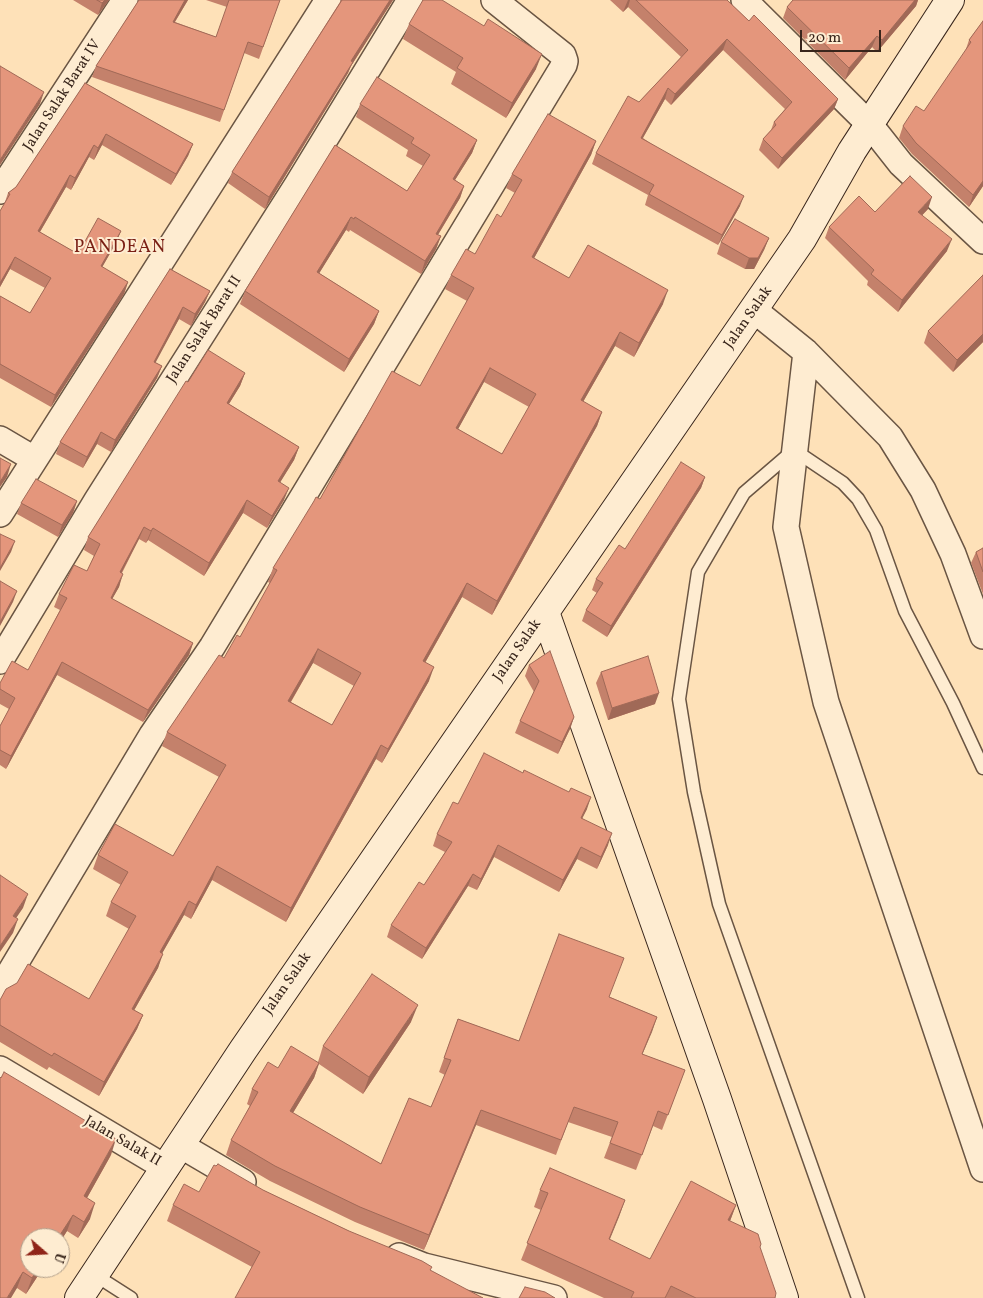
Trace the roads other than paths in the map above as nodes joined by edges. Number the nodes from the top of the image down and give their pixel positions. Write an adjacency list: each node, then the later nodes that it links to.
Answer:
1 (125, 0): 8 (street, Jalan Salak Barat IV)
2 (328, 0): 14 (street)
3 (410, 0): 18 (street, Jalan Salak Barat II)
4 (494, 0): 20 (street)
5 (744, 0): 7 (street)
6 (950, 0): 7 (street, Jalan Salak)
7 (871, 126): 9 (street); 10 (street, Jalan Salak)
8 (0, 191)
9 (983, 241)
10 (754, 310): 11 (street); 16 (street, Jalan Salak)
11 (806, 352): 13 (street); 17 (street)
12 (0, 439): 14 (street)
13 (794, 450): 19 (lane); 24 (street); 32 (lane)
14 (34, 459): 15 (street)
15 (0, 514)
16 (545, 612): 22 (street, Jalan Salak); 31 (street)
17 (983, 636)
18 (0, 661)
19 (983, 768)
20 (0, 989)
21 (0, 1069): 23 (street, Jalan Salak II)
22 (180, 1145): 23 (street, Jalan Salak); 25 (street)
23 (166, 1168): 27 (street, Jalan Salak)
24 (983, 1169)
25 (262, 1194)
26 (374, 1245): 30 (street)
27 (95, 1275): 28 (street, Jalan Salak); 29 (lane)
28 (80, 1298)
29 (131, 1298)
30 (554, 1298)
31 (784, 1298)
32 (858, 1298)

